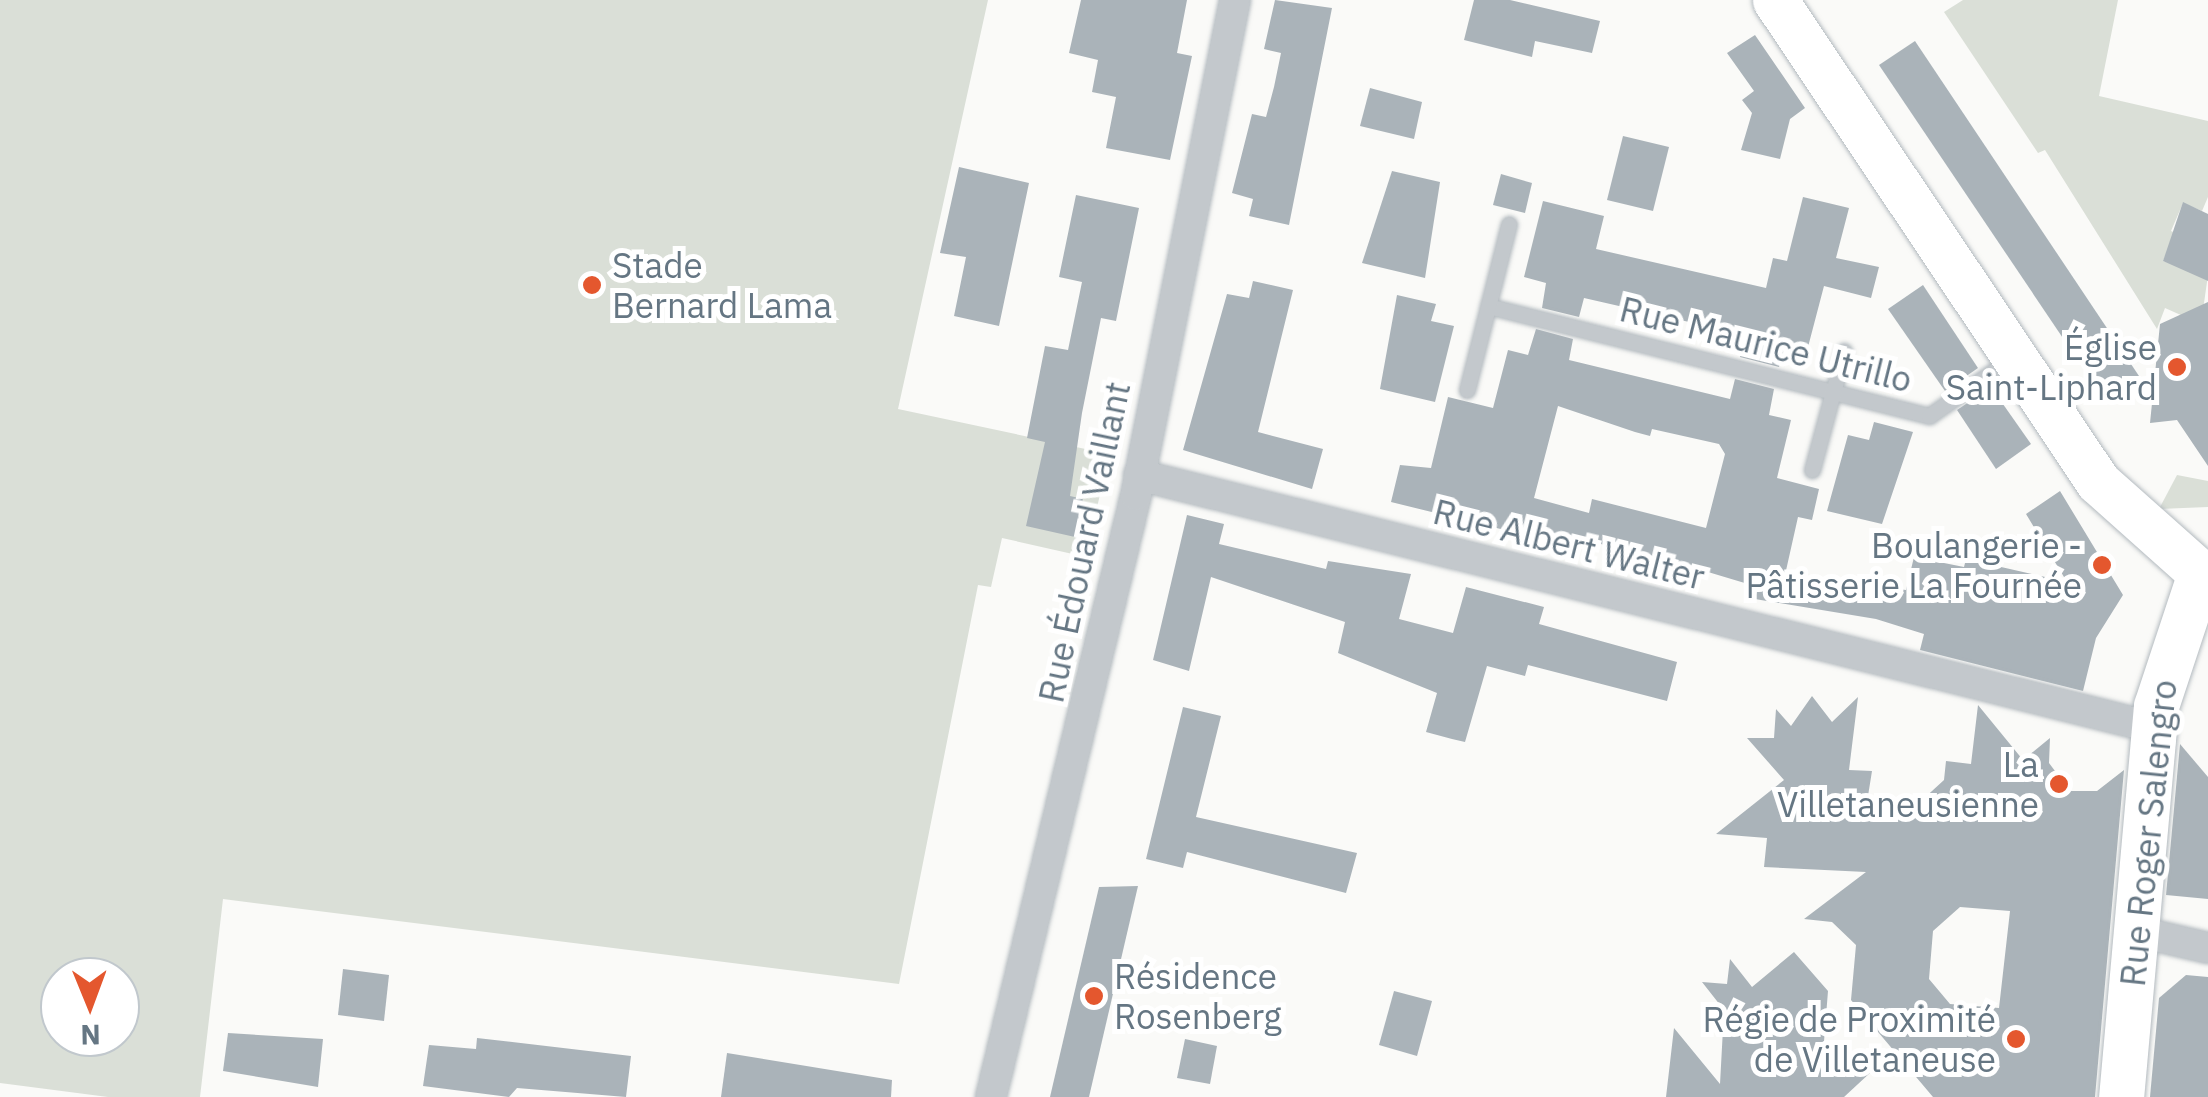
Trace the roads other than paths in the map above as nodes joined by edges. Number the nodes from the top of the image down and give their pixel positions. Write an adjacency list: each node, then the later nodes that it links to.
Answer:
1 (1235, 0): 10 (street, Rue Édouard Vaillant)
2 (1775, 0): 6 (street, Rue Roger Salengro)
3 (1509, 224): 4 (lane)
4 (1488, 306): 7 (lane); 8 (lane, Rue Maurice Utrillo)
5 (1844, 351): 8 (lane)
6 (2014, 357): 8 (lane, Rue Maurice Utrillo); 11 (street, Rue Roger Salengro)
7 (1466, 390)
8 (1832, 391): 9 (lane)
9 (1812, 470)
10 (1140, 475): 12 (street, Rue Albert Walter); 15 (street, Rue Édouard Vaillant)
11 (2204, 562): 12 (street, Rue Roger Salengro)
12 (2155, 728): 13 (street, Rue Roger Salengro)
13 (2135, 932): 14 (street); 16 (street, Rue Roger Salengro)
14 (2208, 948)
15 (991, 1097)
16 (2121, 1097)

